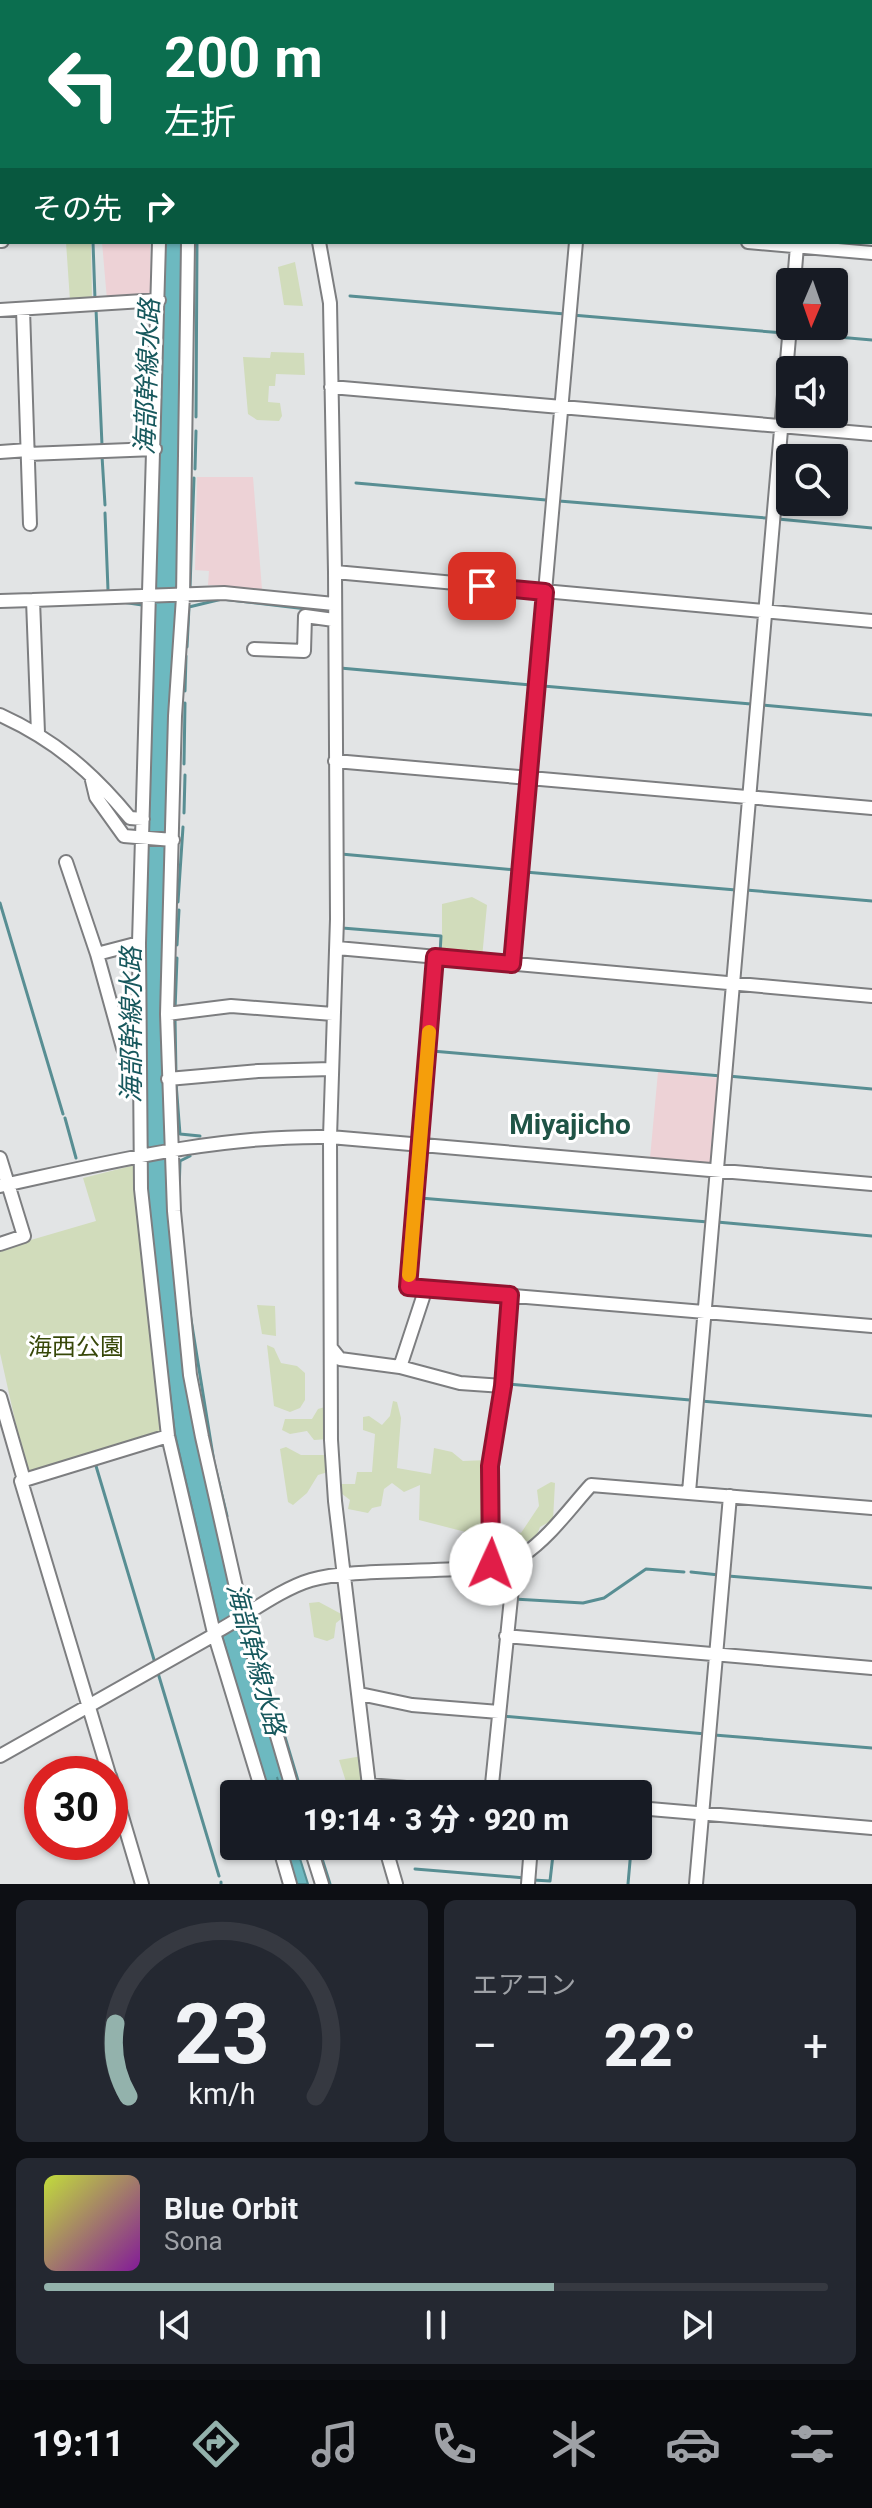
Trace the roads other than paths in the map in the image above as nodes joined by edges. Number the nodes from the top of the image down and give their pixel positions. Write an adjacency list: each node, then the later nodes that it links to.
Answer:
1 (159, 244): 9 (street)
2 (188, 244): 25 (street)
3 (319, 244): 12 (street)
4 (576, 244): 13 (street)
5 (772, 244): 6 (street)
6 (797, 246): 7 (street); 8 (street)
7 (872, 253)
8 (795, 268)
9 (159, 300): 10 (street); 18 (street)
10 (23, 309): 11 (street); 20 (street)
11 (0, 310)
12 (331, 387): 13 (street); 22 (street)
13 (562, 406): 14 (street); 23 (street)
14 (776, 426)
15 (781, 428): 29 (street)
16 (804, 428): 17 (street)
17 (872, 434)
18 (155, 449): 20 (street); 24 (street)
19 (0, 452): 20 (street)
20 (28, 452): 21 (street)
21 (30, 524)
22 (335, 572): 23 (street); 28 (street)
23 (545, 592): 29 (street); 37 (street)
24 (150, 595): 25 (street); 26 (street); 40 (street)
25 (183, 597): 28 (street); 43 (street)
26 (33, 600): 27 (street); 34 (street)
27 (0, 601)
28 (334, 604): 30 (street)
29 (765, 612): 31 (street); 38 (street)
30 (334, 620): 32 (street); 35 (street)
31 (872, 621)
32 (254, 649)
33 (0, 715): 34 (street)
34 (38, 733): 36 (street)
35 (335, 761): 37 (street); 47 (street)
36 (90, 773): 40 (street); 41 (street)
37 (529, 777): 38 (street); 50 (street)
38 (749, 797): 39 (street); 51 (street)
39 (872, 808)
40 (143, 819): 42 (street)
41 (124, 836): 42 (street); 45 (street)
42 (145, 840): 43 (street); 45 (street)
43 (172, 840): 53 (street)
44 (66, 862): 48 (street)
45 (142, 869): 46 (street)
46 (139, 943): 48 (street); 56 (street)
47 (337, 948): 49 (street); 54 (street)
48 (97, 954): 56 (street)
49 (435, 957): 50 (street); 59 (street)
50 (512, 964): 51 (street)
51 (733, 983): 52 (street); 63 (street)
52 (872, 996)
53 (167, 1014): 54 (street); 57 (street)
54 (333, 1014): 55 (street)
55 (331, 1069): 57 (street); 58 (street)
56 (137, 1078): 61 (street)
57 (168, 1079): 60 (street)
58 (330, 1137): 59 (street); 60 (street); 71 (street)
59 (419, 1145): 63 (street); 67 (street)
60 (170, 1149): 61 (street); 83 (street)
61 (142, 1155): 65 (street); 75 (street)
62 (0, 1158): 65 (street)
63 (717, 1171): 64 (street); 69 (street)
64 (872, 1184)
65 (4, 1186): 66 (street)
66 (0, 1244)
67 (426, 1288): 68 (street); 72 (street)
68 (510, 1295): 69 (street); 73 (street)
69 (705, 1312): 70 (street); 77 (street)
70 (872, 1326)
71 (336, 1354): 72 (street); 82 (street)
72 (400, 1367): 73 (street)
73 (503, 1386): 81 (street)
74 (0, 1397): 76 (street)
75 (168, 1436): 76 (street); 84 (street)
76 (24, 1480): 89 (street)
77 (689, 1492): 78 (street); 80 (street)
78 (730, 1496): 79 (street); 86 (street)
79 (872, 1508)
80 (515, 1559): 81 (street); 85 (street)
81 (491, 1564): 82 (street)
82 (346, 1573): 83 (street); 88 (street)
83 (242, 1618): 84 (street); 94 (street)
84 (216, 1633): 89 (street); 93 (street)
85 (506, 1636): 86 (street); 90 (street)
86 (716, 1655): 87 (street); 98 (street)
87 (872, 1668)
88 (360, 1694): 90 (street); 95 (street)
89 (89, 1705): 91 (street); 92 (street)
90 (499, 1712): 96 (street)
91 (0, 1756)
92 (104, 1756)
93 (259, 1780)
94 (290, 1780)
95 (368, 1780)
96 (492, 1780)
97 (652, 1809): 98 (street)
98 (702, 1814): 99 (street); 111 (street)
99 (872, 1828)
100 (128, 1836): 105 (street)
101 (283, 1860): 106 (street)
102 (314, 1860): 107 (street)
103 (389, 1860): 108 (street)
104 (530, 1860): 109 (street)
105 (142, 1884)
106 (290, 1884)
107 (322, 1884)
108 (396, 1884)
109 (528, 1884): 110 (street)
110 (535, 1884)
111 (696, 1884)

